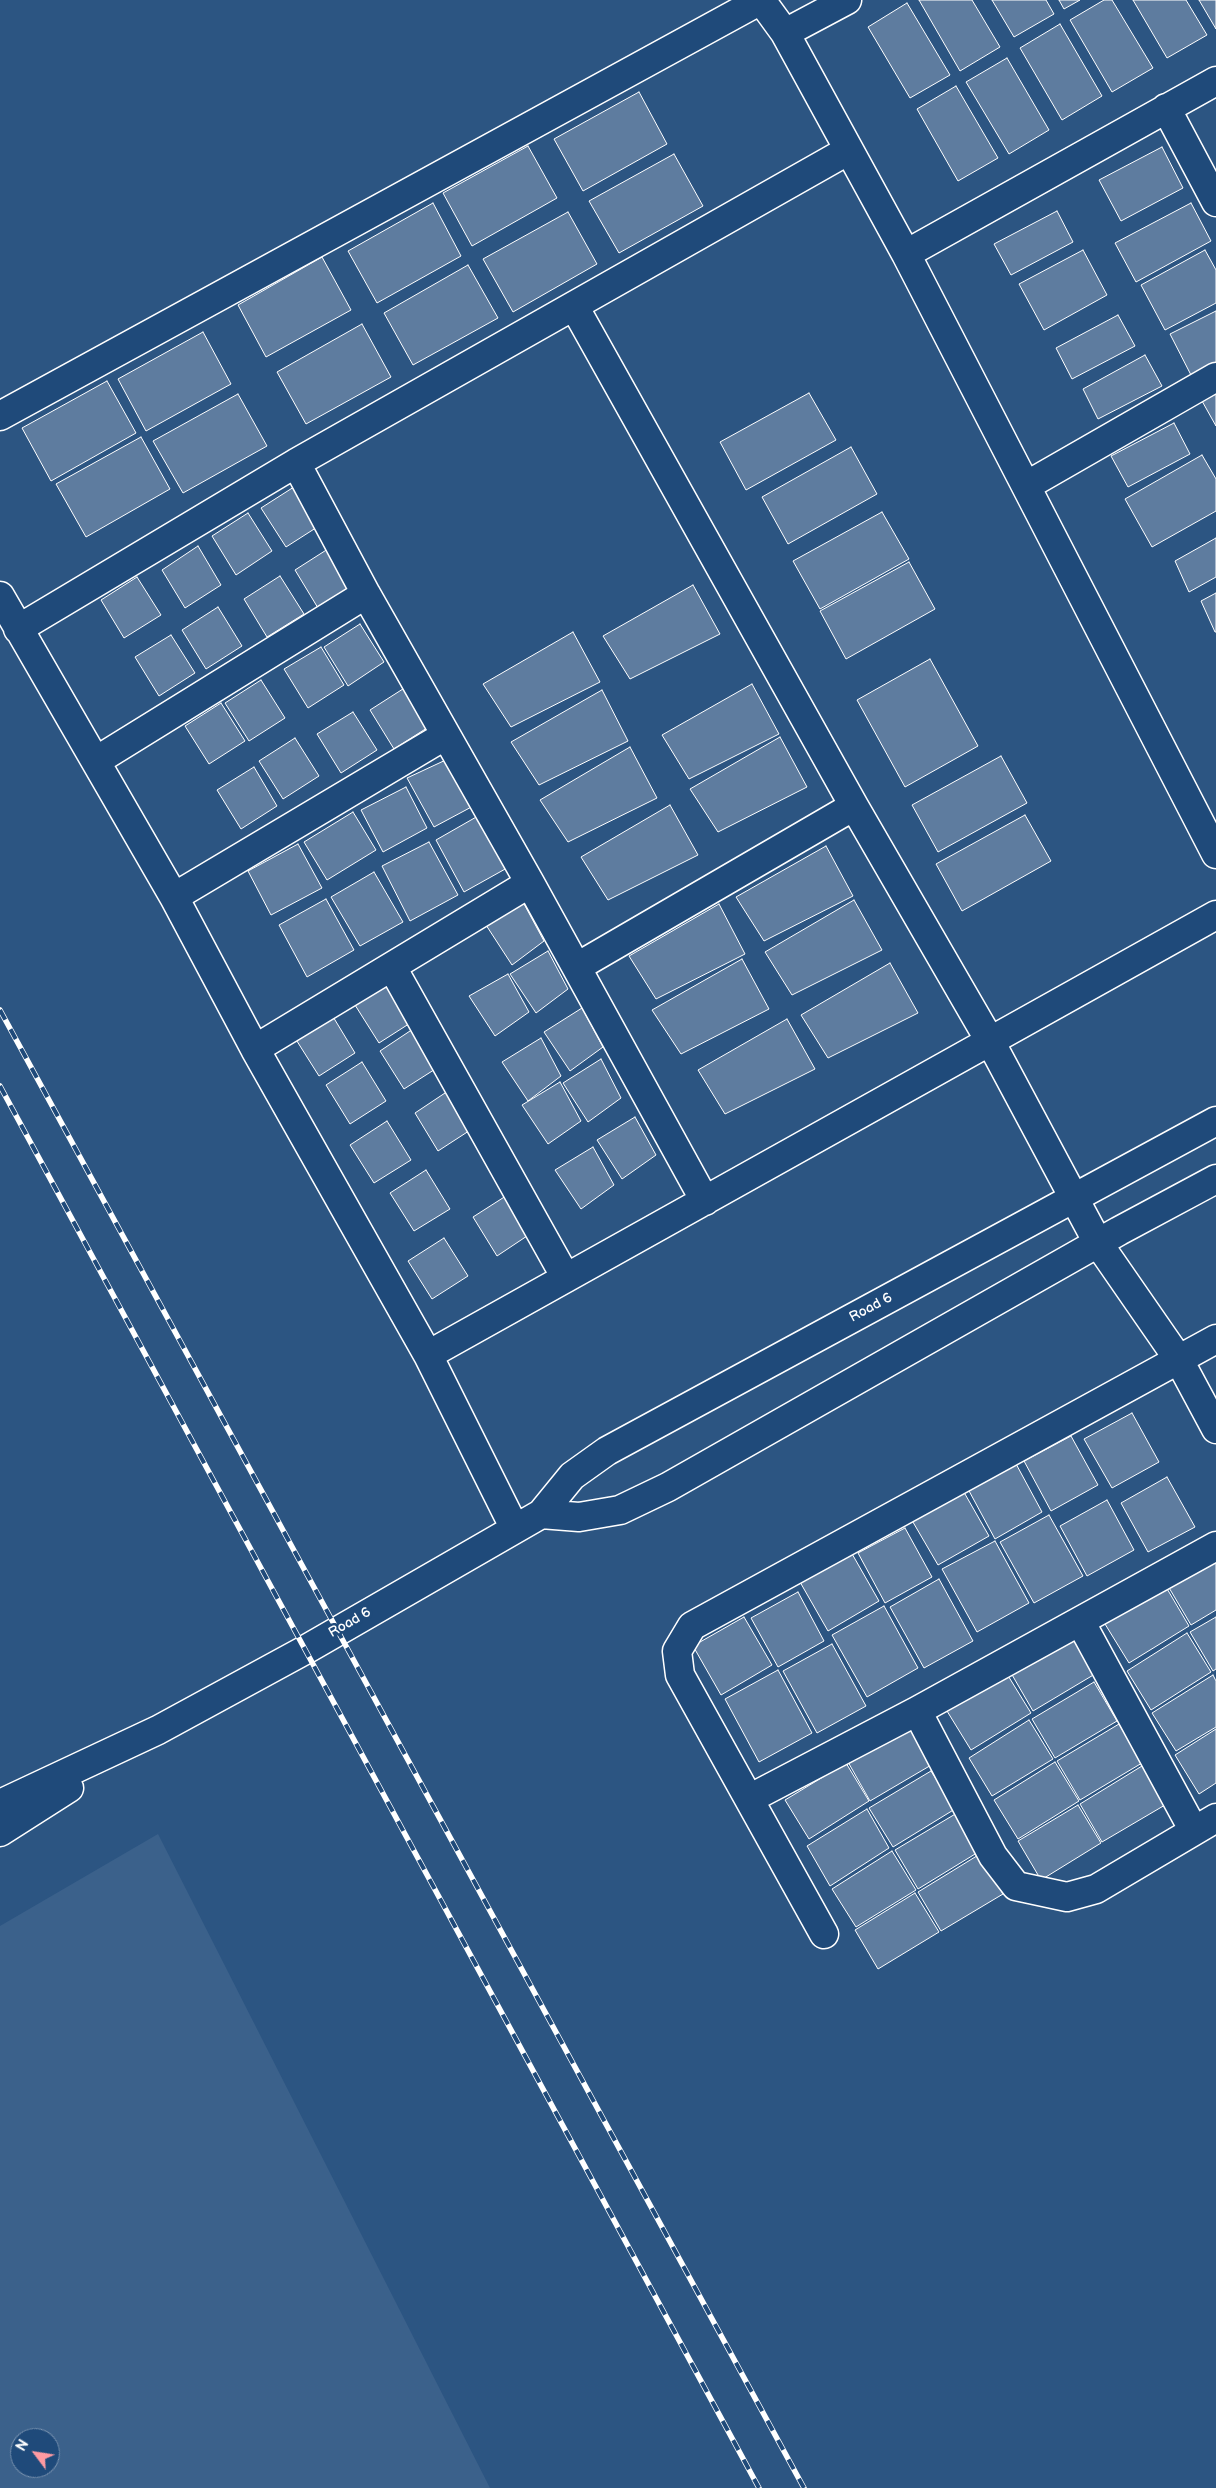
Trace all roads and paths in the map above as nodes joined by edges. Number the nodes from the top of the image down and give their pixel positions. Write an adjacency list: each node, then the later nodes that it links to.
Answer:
1 (847, 0): 2 (street)
2 (784, 33): 5 (street); 10 (street)
3 (1216, 81): 4 (street)
4 (1166, 108): 6 (street); 7 (street)
5 (849, 150): 7 (street); 8 (street)
6 (1216, 202)
7 (906, 254): 12 (street)
8 (574, 306): 11 (street); 18 (street)
9 (1216, 377): 12 (street)
10 (0, 416)
11 (296, 463): 13 (street); 15 (street)
12 (1026, 486): 19 (street)
13 (366, 594): 16 (street); 17 (street)
14 (0, 596): 15 (street)
15 (18, 629): 17 (street)
16 (446, 735): 20 (street); 21 (street)
17 (96, 761): 21 (street)
18 (854, 806): 23 (street); 25 (street)
19 (1216, 854)
20 (530, 883): 23 (street); 24 (street)
21 (174, 897): 26 (street)
22 (1216, 915): 25 (street)
23 (577, 966): 30 (street)
24 (392, 967): 26 (street); 32 (street)
25 (990, 1041): 29 (street); 30 (street)
26 (255, 1049): 34 (street)
27 (1216, 1121): 29 (street, Road 6)
28 (1216, 1179): 31 (street)
29 (1073, 1198): 31 (street); 37 (street, Road 6)
30 (705, 1201): 32 (street)
31 (1098, 1243): 35 (street); 37 (street)
32 (566, 1278): 34 (street)
33 (1216, 1340): 35 (street)
34 (428, 1356): 38 (street)
35 (1179, 1360): 36 (street); 43 (street)
36 (1216, 1429)
37 (541, 1514): 38 (street, Road 6)
38 (515, 1529): 42 (street, Road 6)
39 (1216, 1546): 40 (street)
40 (1080, 1621): 41 (street); 45 (street)
41 (917, 1711): 43 (street); 45 (street)
42 (158, 1730): 44 (street, Road 6); 46 (street, Road 6)
43 (749, 1799): 47 (street)
44 (0, 1804)
45 (1205, 1825)
46 (0, 1832)
47 (824, 1934)

